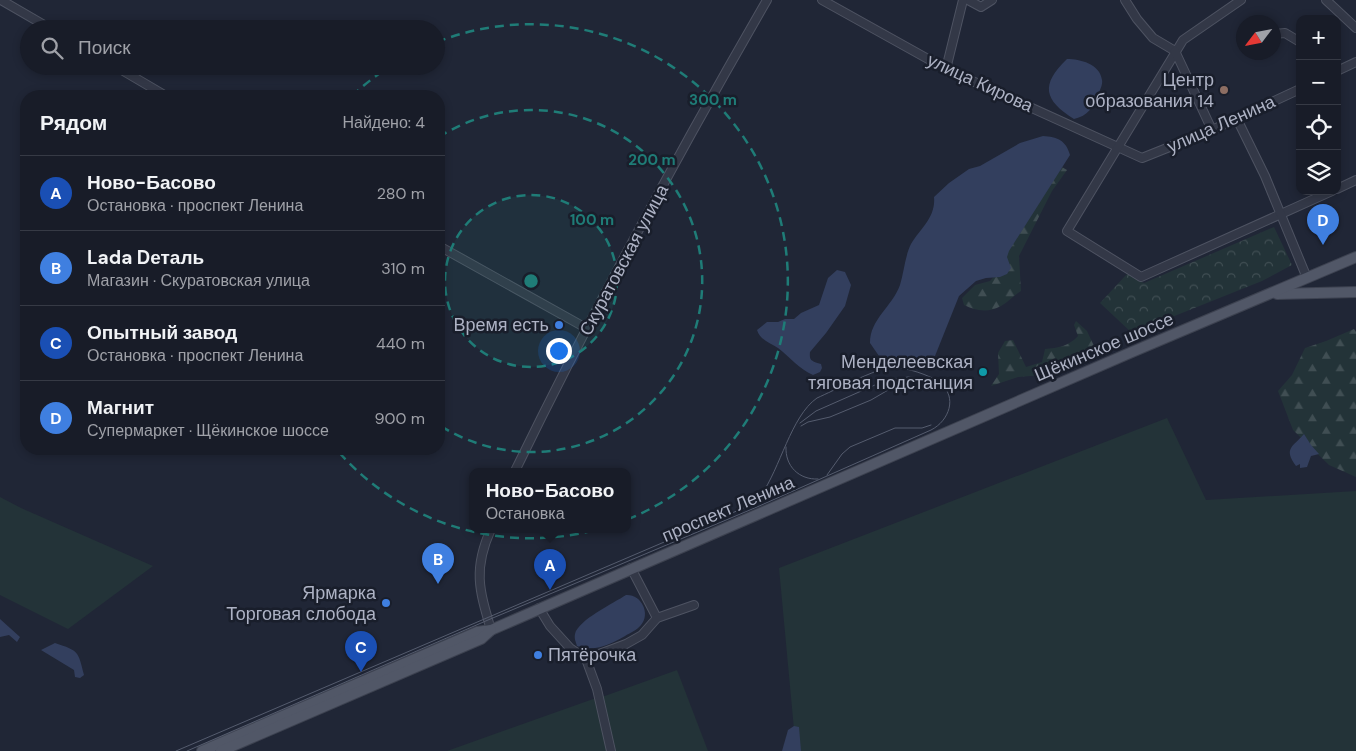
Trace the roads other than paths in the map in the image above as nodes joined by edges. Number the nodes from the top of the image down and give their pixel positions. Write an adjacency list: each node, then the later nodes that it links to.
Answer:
1 (1, 0): 10 (street)
2 (767, 0): 34 (street, Скуратовская улица)
3 (822, 0): 16 (street, улица Кирова)
4 (963, 0): 16 (street)
5 (968, 0): 6 (street)
6 (992, 0)
7 (1125, 0): 14 (street)
8 (1241, 0): 14 (street)
9 (1326, 0): 11 (street)
10 (35, 20)
11 (1356, 28)
12 (1281, 33): 13 (street)
13 (1296, 40)
14 (1175, 51): 22 (street); 23 (street)
15 (1356, 62): 17 (street)
16 (946, 69): 23 (street, улица Кирова)
17 (1341, 69)
18 (130, 75): 19 (street)
19 (156, 90)
20 (1296, 91): 21 (street, улица Ленина)
21 (1237, 119): 22 (street, улица Ленина); 28 (street)
22 (1212, 130): 24 (street, улица Ленина)
23 (1117, 146): 24 (street, улица Кирова); 28 (street)
24 (1142, 158)
25 (1356, 180): 26 (street)
26 (1341, 187)
27 (1323, 195): 28 (street)
28 (1281, 213): 31 (street)
29 (445, 249): 34 (street)
30 (1356, 257): 31 (main road)
31 (1307, 278): 33 (main road)
32 (1356, 292): 33 (main road)
33 (1268, 294): 35 (main road, Щёкинское шоссе)
34 (586, 328): 36 (street, Скуратовская улица)
35 (978, 419): 38 (main road, проспект Ленина)
36 (516, 468)
37 (489, 533): 42 (street)
38 (631, 568): 40 (main road, проспект Ленина); 41 (street)
39 (694, 606): 41 (street)
40 (539, 608): 42 (main road, проспект Ленина); 43 (street)
41 (657, 618): 43 (street)
42 (491, 630): 44 (main road, проспект Ленина)
43 (586, 659): 47 (street)
44 (359, 687): 45 (main road, проспект Ленина); 46 (main road, проспект Ленина)
45 (202, 751)
46 (221, 751)
47 (611, 751)

